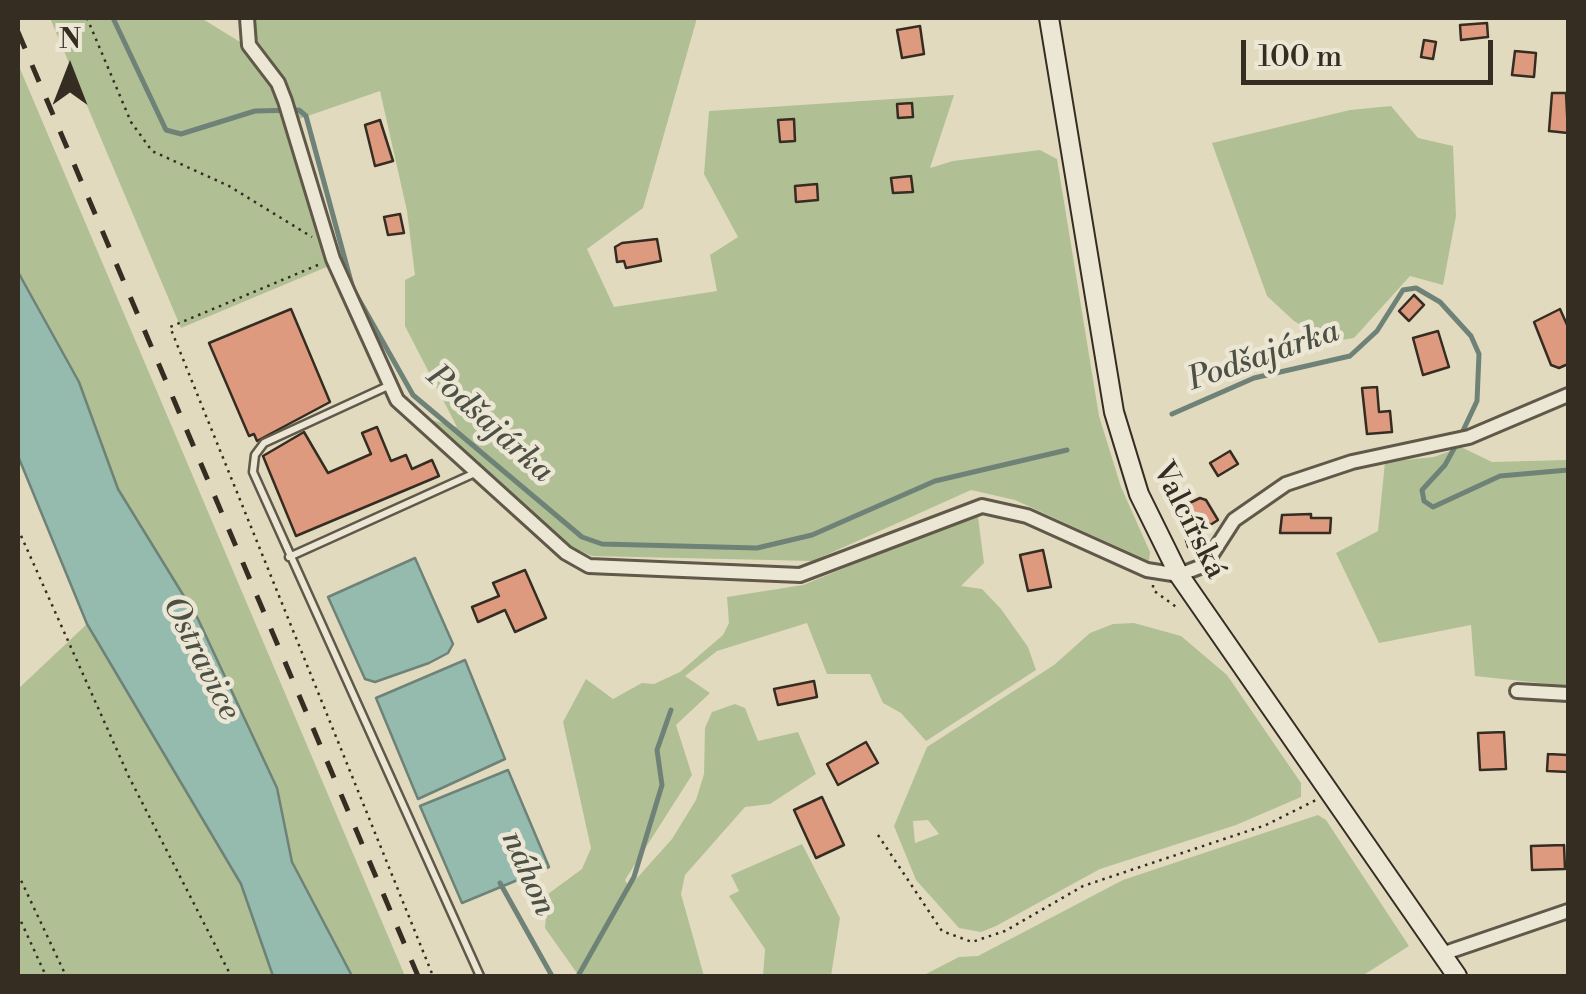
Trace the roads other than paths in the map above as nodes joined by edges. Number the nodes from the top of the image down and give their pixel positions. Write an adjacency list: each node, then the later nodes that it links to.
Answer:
1 (247, 18): 3 (street)
2 (1049, 18): 7 (main road, Valcířská)
3 (390, 386): 5 (street); 6 (lane)
4 (1568, 395): 7 (street)
5 (476, 473): 6 (lane); 7 (street)
6 (289, 557): 12 (lane)
7 (1180, 576): 11 (main road, Valcířská)
8 (1517, 692): 9 (street)
9 (1568, 694)
10 (1568, 911): 11 (street)
11 (1442, 954): 13 (main road, Valcířská)
12 (480, 976)
13 (1457, 976)

